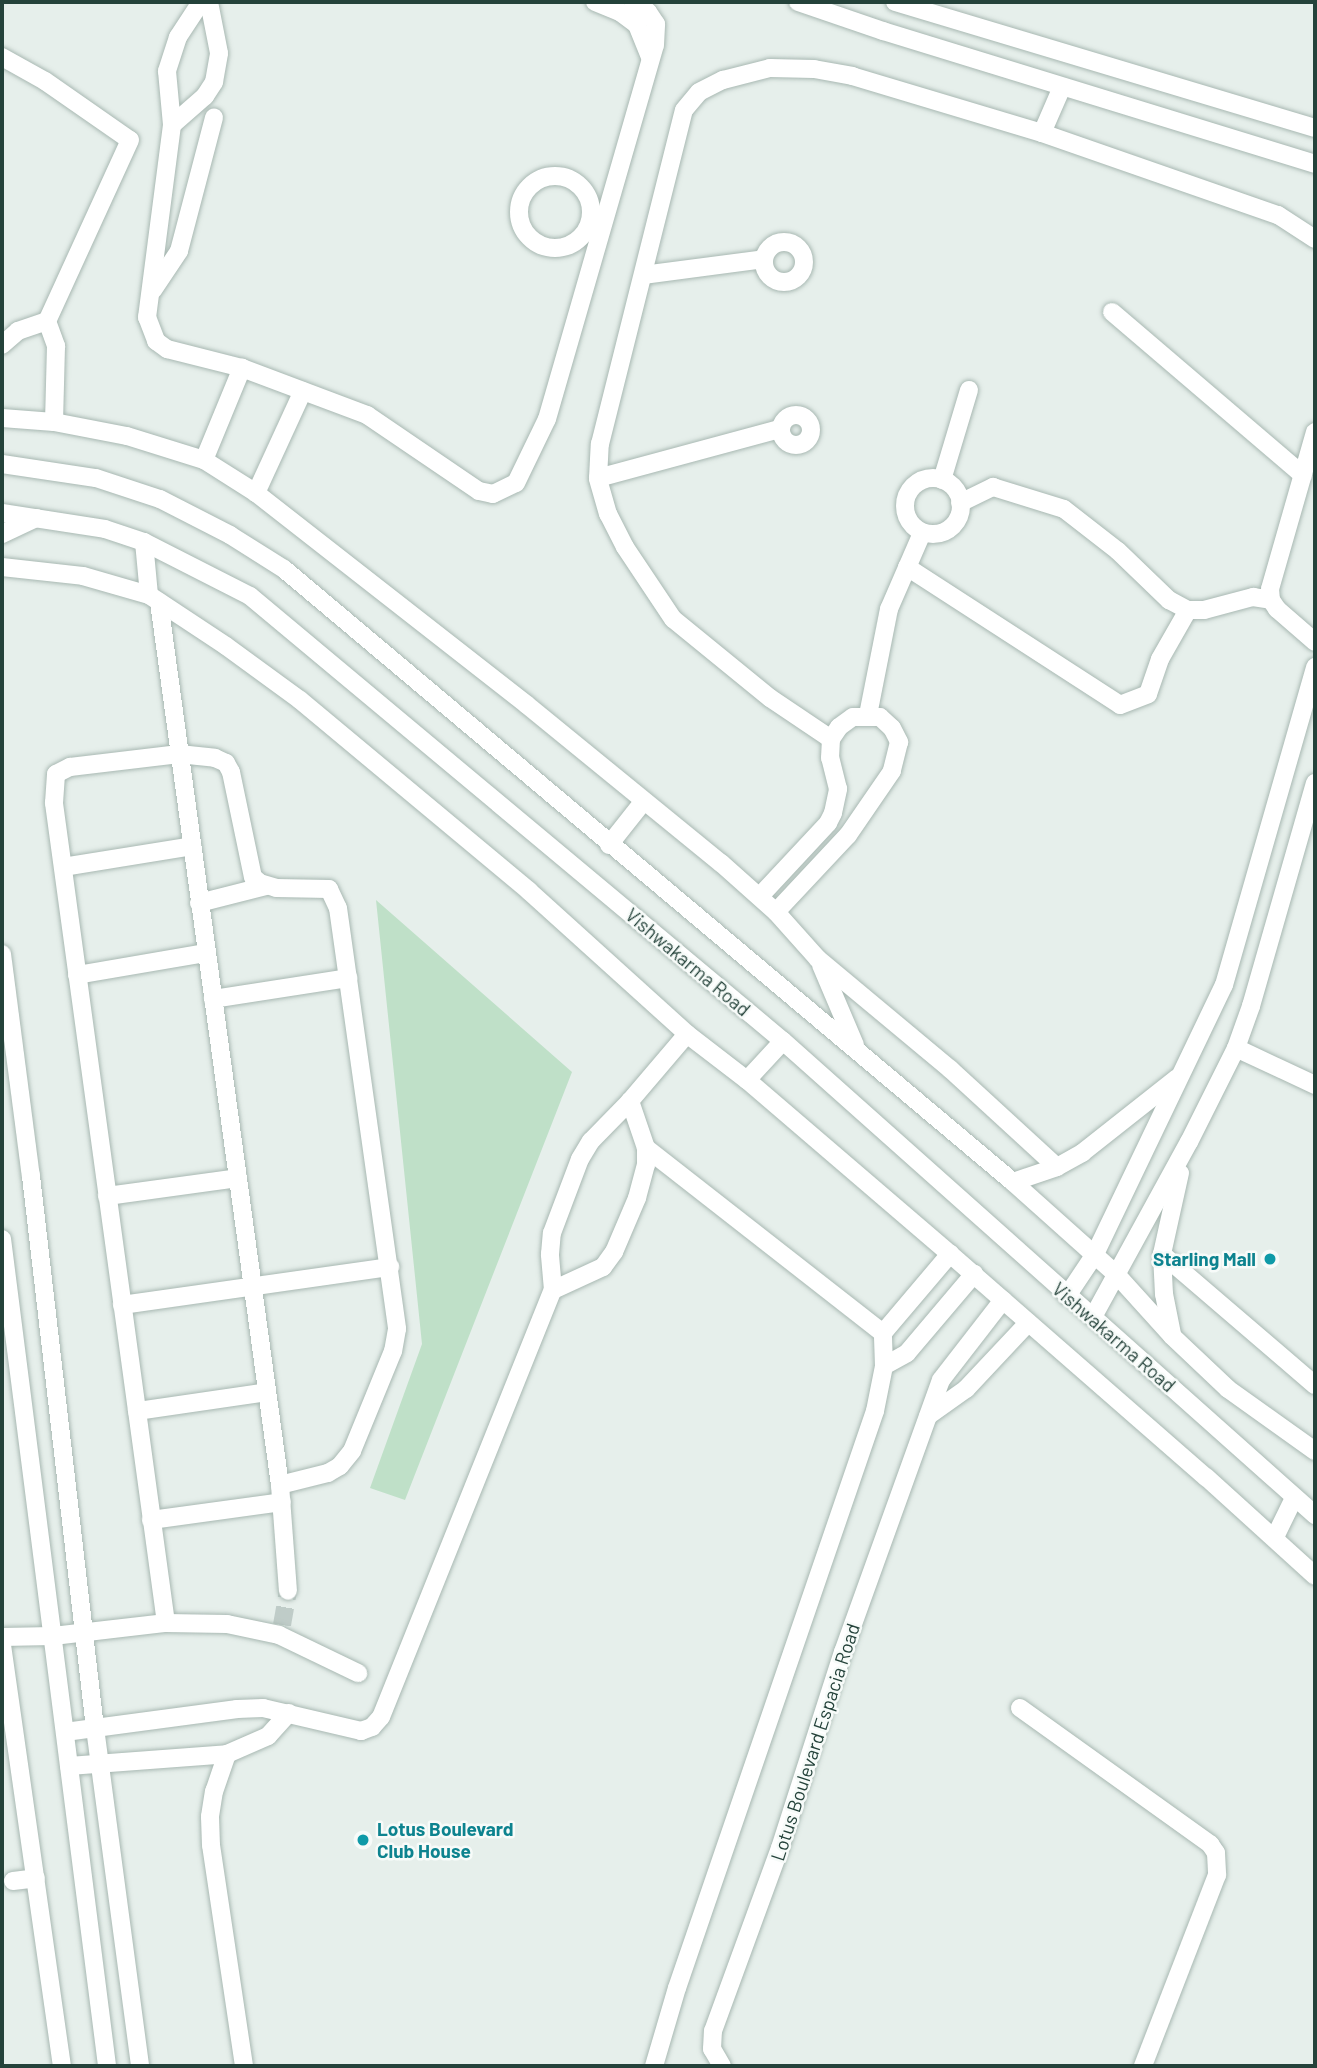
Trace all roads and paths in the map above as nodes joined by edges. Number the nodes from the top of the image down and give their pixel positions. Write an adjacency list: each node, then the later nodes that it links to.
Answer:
1 (201, 2): 11 (street)
2 (209, 2): 11 (street)
3 (595, 2): 8 (street)
4 (633, 2): 8 (street)
5 (798, 2): 9 (street)
6 (895, 2): 12 (street)
7 (2, 57): 24 (street)
8 (651, 61): 15 (street)
9 (1062, 87): 13 (street); 14 (street)
10 (214, 117): 22 (street)
11 (172, 125): 22 (street)
12 (1315, 128)
13 (1042, 133): 17 (street); 21 (street)
14 (1315, 164)
15 (611, 197): 16 (street); 19 (street)
16 (590, 203): 18 (street); 18 (street)
17 (1315, 239)
18 (578, 240): 19 (street)
19 (595, 254): 28 (street)
20 (764, 259): 21 (street)
21 (643, 275): 36 (street)
22 (151, 293): 26 (street)
23 (1112, 312): 35 (street)
24 (47, 321): 25 (street); 30 (street)
25 (2, 345)
26 (242, 368): 28 (street); 33 (street)
27 (969, 390): 37 (street)
28 (303, 391): 38 (street)
29 (2, 418): 30 (street)
30 (54, 422): 33 (street)
31 (780, 429): 36 (street)
32 (1315, 432): 35 (street)
33 (204, 460): 38 (street)
34 (2, 464): 57 (street, Vishwakarma Road)
35 (1303, 475): 48 (street)
36 (598, 478): 53 (street)
37 (942, 480): 39 (street); 42 (street)
38 (256, 493): 56 (street)
39 (960, 503): 42 (street); 49 (street)
40 (2, 513): 41 (street, Vishwakarma Road)
41 (36, 518): 43 (street); 44 (street, Vishwakarma Road)
42 (922, 533): 46 (street)
43 (2, 534)
44 (144, 542): 47 (street); 71 (street, Vishwakarma Road)
45 (2, 567): 47 (street)
46 (908, 567): 49 (street); 52 (street)
47 (154, 598): 54 (street); 70 (street)
48 (1271, 600): 49 (street); 50 (street)
49 (1188, 610)
50 (1315, 642)
51 (1315, 667): 74 (street)
52 (868, 715): 53 (street); 63 (street)
53 (831, 739): 61 (street)
54 (179, 754): 58 (street); 59 (street); 60 (street)
55 (1315, 783): 73 (street)
56 (643, 802): 57 (street); 61 (street)
57 (610, 845): 72 (street, Vishwakarma Road)
58 (191, 846): 59 (street); 62 (street)
59 (62, 867): 67 (street)
60 (266, 886): 62 (street); 68 (street)
61 (760, 896): 63 (street)
62 (200, 903): 64 (street)
63 (776, 912): 66 (street)
64 (206, 953): 67 (street); 69 (street)
65 (2, 954): 114 (street)
66 (818, 959): 72 (street); 80 (street)
67 (77, 975): 83 (street)
68 (348, 978): 69 (street); 88 (street)
69 (213, 999): 81 (street)
70 (687, 1034): 75 (street); 77 (street)
71 (783, 1041): 75 (street); 93 (street, Vishwakarma Road)
72 (857, 1048): 82 (street, Vishwakarma Road)
73 (1236, 1048): 76 (street); 78 (street)
74 (1181, 1075): 80 (street); 86 (street)
75 (747, 1080): 85 (street)
76 (1315, 1085)
77 (630, 1101): 79 (street); 92 (street)
78 (1189, 1142): 87 (street); 90 (street)
79 (646, 1148): 92 (street); 98 (street)
80 (1057, 1167): 82 (street)
81 (237, 1178): 83 (street); 91 (street)
82 (1013, 1182): 86 (street, Vishwakarma Road)
83 (107, 1196): 95 (street)
84 (2, 1239): 115 (street)
85 (950, 1254): 89 (street); 98 (street)
86 (1095, 1254): 90 (street, Vishwakarma Road); 93 (street)
87 (1162, 1254): 99 (street); 101 (street)
88 (390, 1266): 91 (street); 106 (street)
89 (974, 1274): 94 (street); 100 (street)
90 (1116, 1275): 96 (street); 99 (street, Vishwakarma Road)
91 (252, 1284): 95 (street); 102 (street)
92 (553, 1290): 120 (street)
93 (1067, 1296): 96 (street, Vishwakarma Road)
94 (1003, 1300): 97 (street); 104 (street, Lotus Boulevard Espacia Road)
95 (122, 1305): 103 (street)
96 (1093, 1317): 107 (street, Vishwakarma Road)
97 (1028, 1323): 104 (street); 110 (street)
98 (884, 1333): 100 (street)
99 (1172, 1336): 105 (street, Vishwakarma Road)
100 (884, 1366): 132 (street)
101 (1315, 1385)
102 (267, 1392): 103 (street); 106 (street)
103 (137, 1411): 109 (street)
104 (928, 1416): 133 (street, Lotus Boulevard Espacia Road)
105 (1315, 1451)
106 (281, 1493): 109 (street); 112 (street)
107 (1294, 1498): 108 (street, Vishwakarma Road); 110 (street)
108 (1315, 1515)
109 (151, 1520): 113 (street)
110 (1275, 1537): 111 (street)
111 (1315, 1576)
112 (288, 1591)
113 (166, 1623): 114 (street); 118 (street)
114 (84, 1631): 115 (street); 121 (street)
115 (53, 1636): 116 (street); 122 (street)
116 (2, 1637)
117 (2, 1645): 126 (street)
118 (358, 1673)
119 (1020, 1708): 134 (street)
120 (289, 1713): 121 (street); 123 (street)
121 (95, 1728): 122 (street); 124 (street)
122 (65, 1732): 125 (street)
123 (227, 1754): 124 (street); 131 (street)
124 (100, 1763): 125 (street); 130 (street)
125 (69, 1766): 129 (street)
126 (36, 1878): 127 (street); 128 (street)
127 (13, 1881)
128 (62, 2066)
129 (107, 2066)
130 (140, 2066)
131 (244, 2066)
132 (654, 2066)
133 (722, 2066)
134 (1143, 2066)

